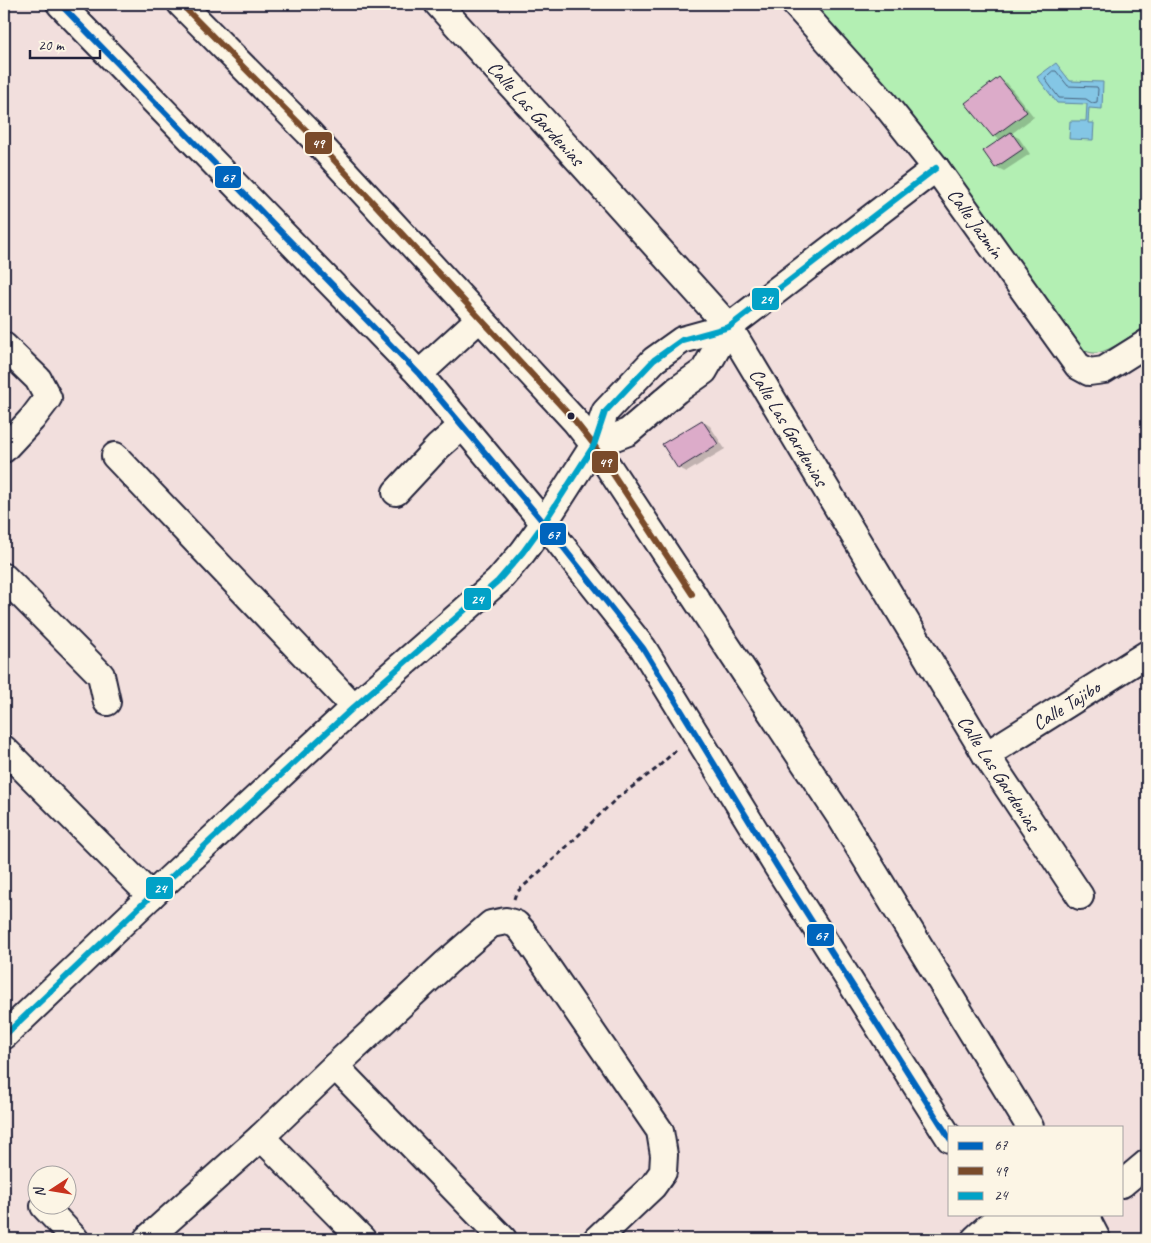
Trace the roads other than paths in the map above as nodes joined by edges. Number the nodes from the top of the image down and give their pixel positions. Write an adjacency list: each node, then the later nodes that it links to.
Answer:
1 (60, 4): 10 (street)
2 (181, 4): 6 (street)
3 (438, 4): 7 (street, Calle Las Gardenias)
4 (795, 4): 5 (street, Calle Jazmín)
5 (936, 168): 7 (street); 8 (street, Calle Jazmín)
6 (480, 318): 10 (street); 12 (street)
7 (729, 327): 12 (street); 12 (street); 22 (street, Calle Las Gardenias)
8 (1147, 343)
9 (4, 346): 13 (street)
10 (419, 374): 11 (street)
11 (462, 426): 15 (street); 16 (street)
12 (594, 445): 16 (street); 27 (street)
13 (4, 449)
14 (116, 456): 20 (street)
15 (396, 492)
16 (544, 523): 20 (street); 28 (street)
17 (4, 577): 19 (street)
18 (1147, 654): 22 (street, Calle Tajibo)
19 (107, 702)
20 (354, 707): 23 (street)
21 (4, 749): 23 (street)
22 (986, 756): 24 (street, Calle Las Gardenias)
23 (151, 896): 25 (street)
24 (1080, 896)
25 (4, 1036)
26 (335, 1066): 29 (street); 40 (street); 41 (street)
27 (1029, 1126)
28 (948, 1136)
29 (261, 1137): 38 (street); 39 (street)
30 (1147, 1163): 31 (street)
31 (1124, 1182)
32 (53, 1216): 37 (street)
33 (999, 1216): 42 (street)
34 (1002, 1216): 35 (street)
35 (1083, 1216)
36 (1086, 1216): 43 (street)
37 (75, 1239)
38 (146, 1239)
39 (362, 1239)
40 (503, 1239)
41 (597, 1239)
42 (975, 1239)
43 (1097, 1239)

